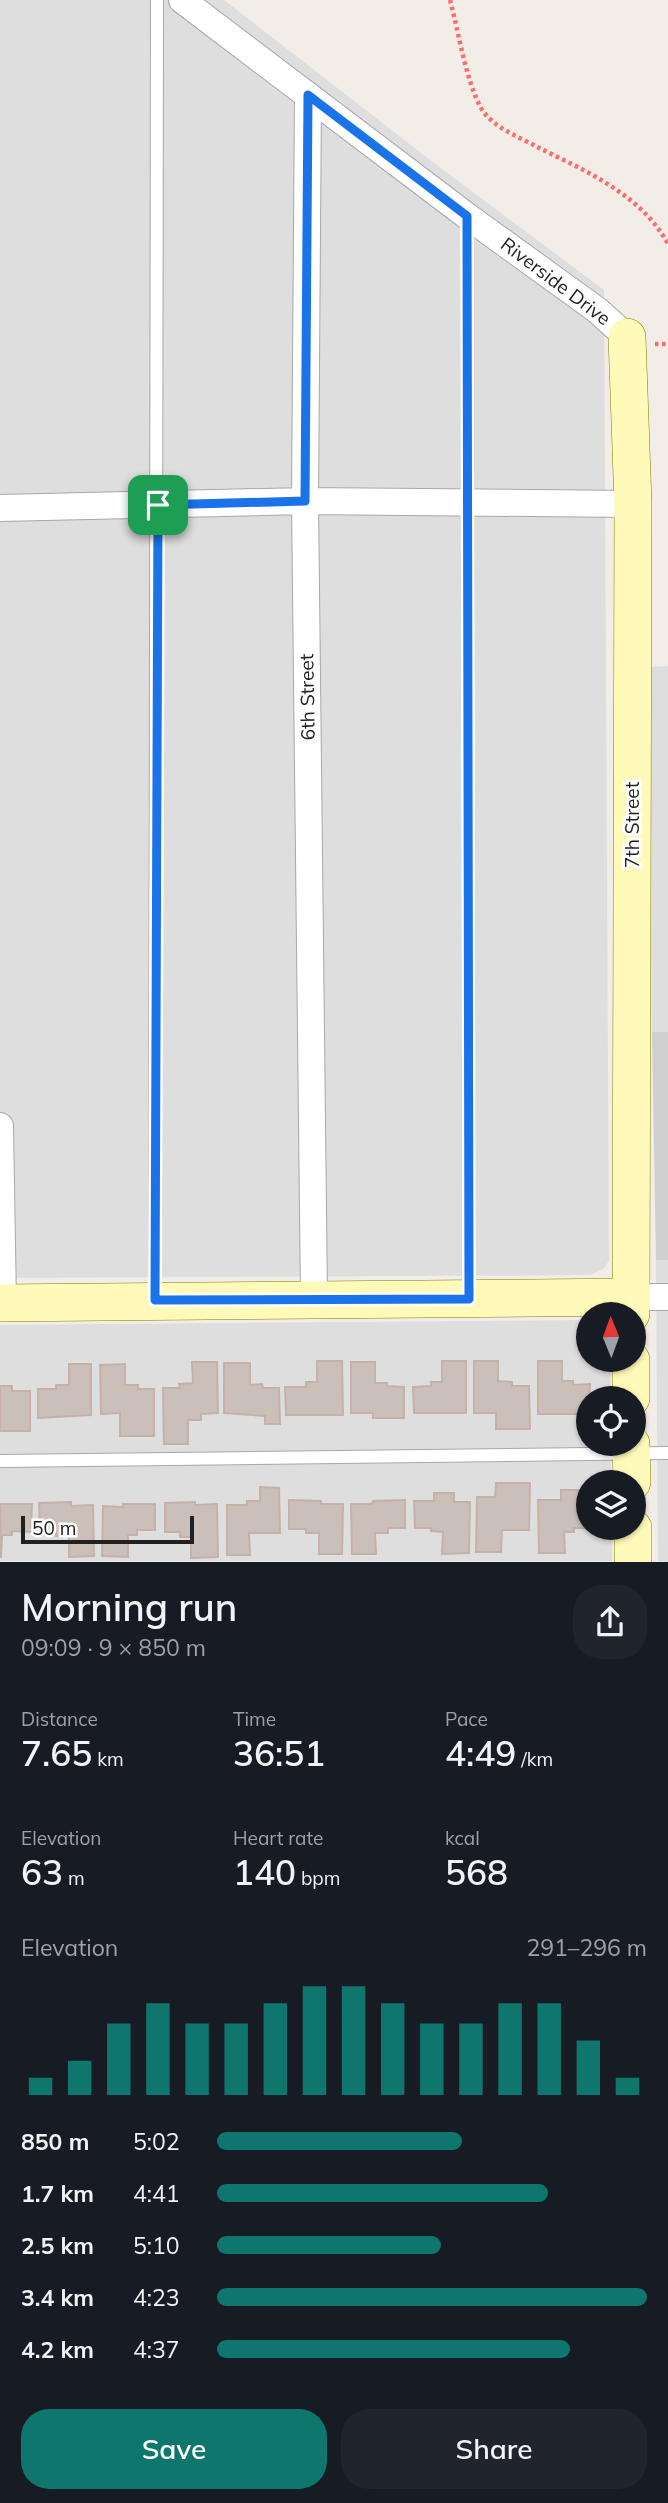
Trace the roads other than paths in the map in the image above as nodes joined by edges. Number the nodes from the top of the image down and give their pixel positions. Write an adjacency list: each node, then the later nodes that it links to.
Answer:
1 (157, 0): 9 (lane)
2 (182, 0): 3 (street, Riverside Drive)
3 (308, 95): 4 (street, Riverside Drive); 6 (street, 6th Street)
4 (467, 216): 5 (street, Riverside Drive); 7 (lane)
5 (627, 337): 8 (street, 7th Street)
6 (305, 501): 7 (street); 9 (street); 13 (street, 6th Street)
7 (467, 503): 8 (street); 14 (lane)
8 (633, 504): 16 (street, 7th Street)
9 (158, 505): 10 (street); 15 (lane)
10 (0, 508)
11 (0, 1126): 18 (street)
12 (668, 1297): 17 (street)
13 (314, 1299): 14 (street); 15 (street)
14 (469, 1299): 19 (street)
15 (155, 1300): 18 (street)
16 (631, 1302)
17 (646, 1302)
18 (2, 1303)
19 (576, 1304)
20 (668, 1453): 21 (lane)
21 (631, 1460): 22 (lane)
22 (0, 1461)
23 (633, 1540): 24 (street)
24 (633, 1562)

